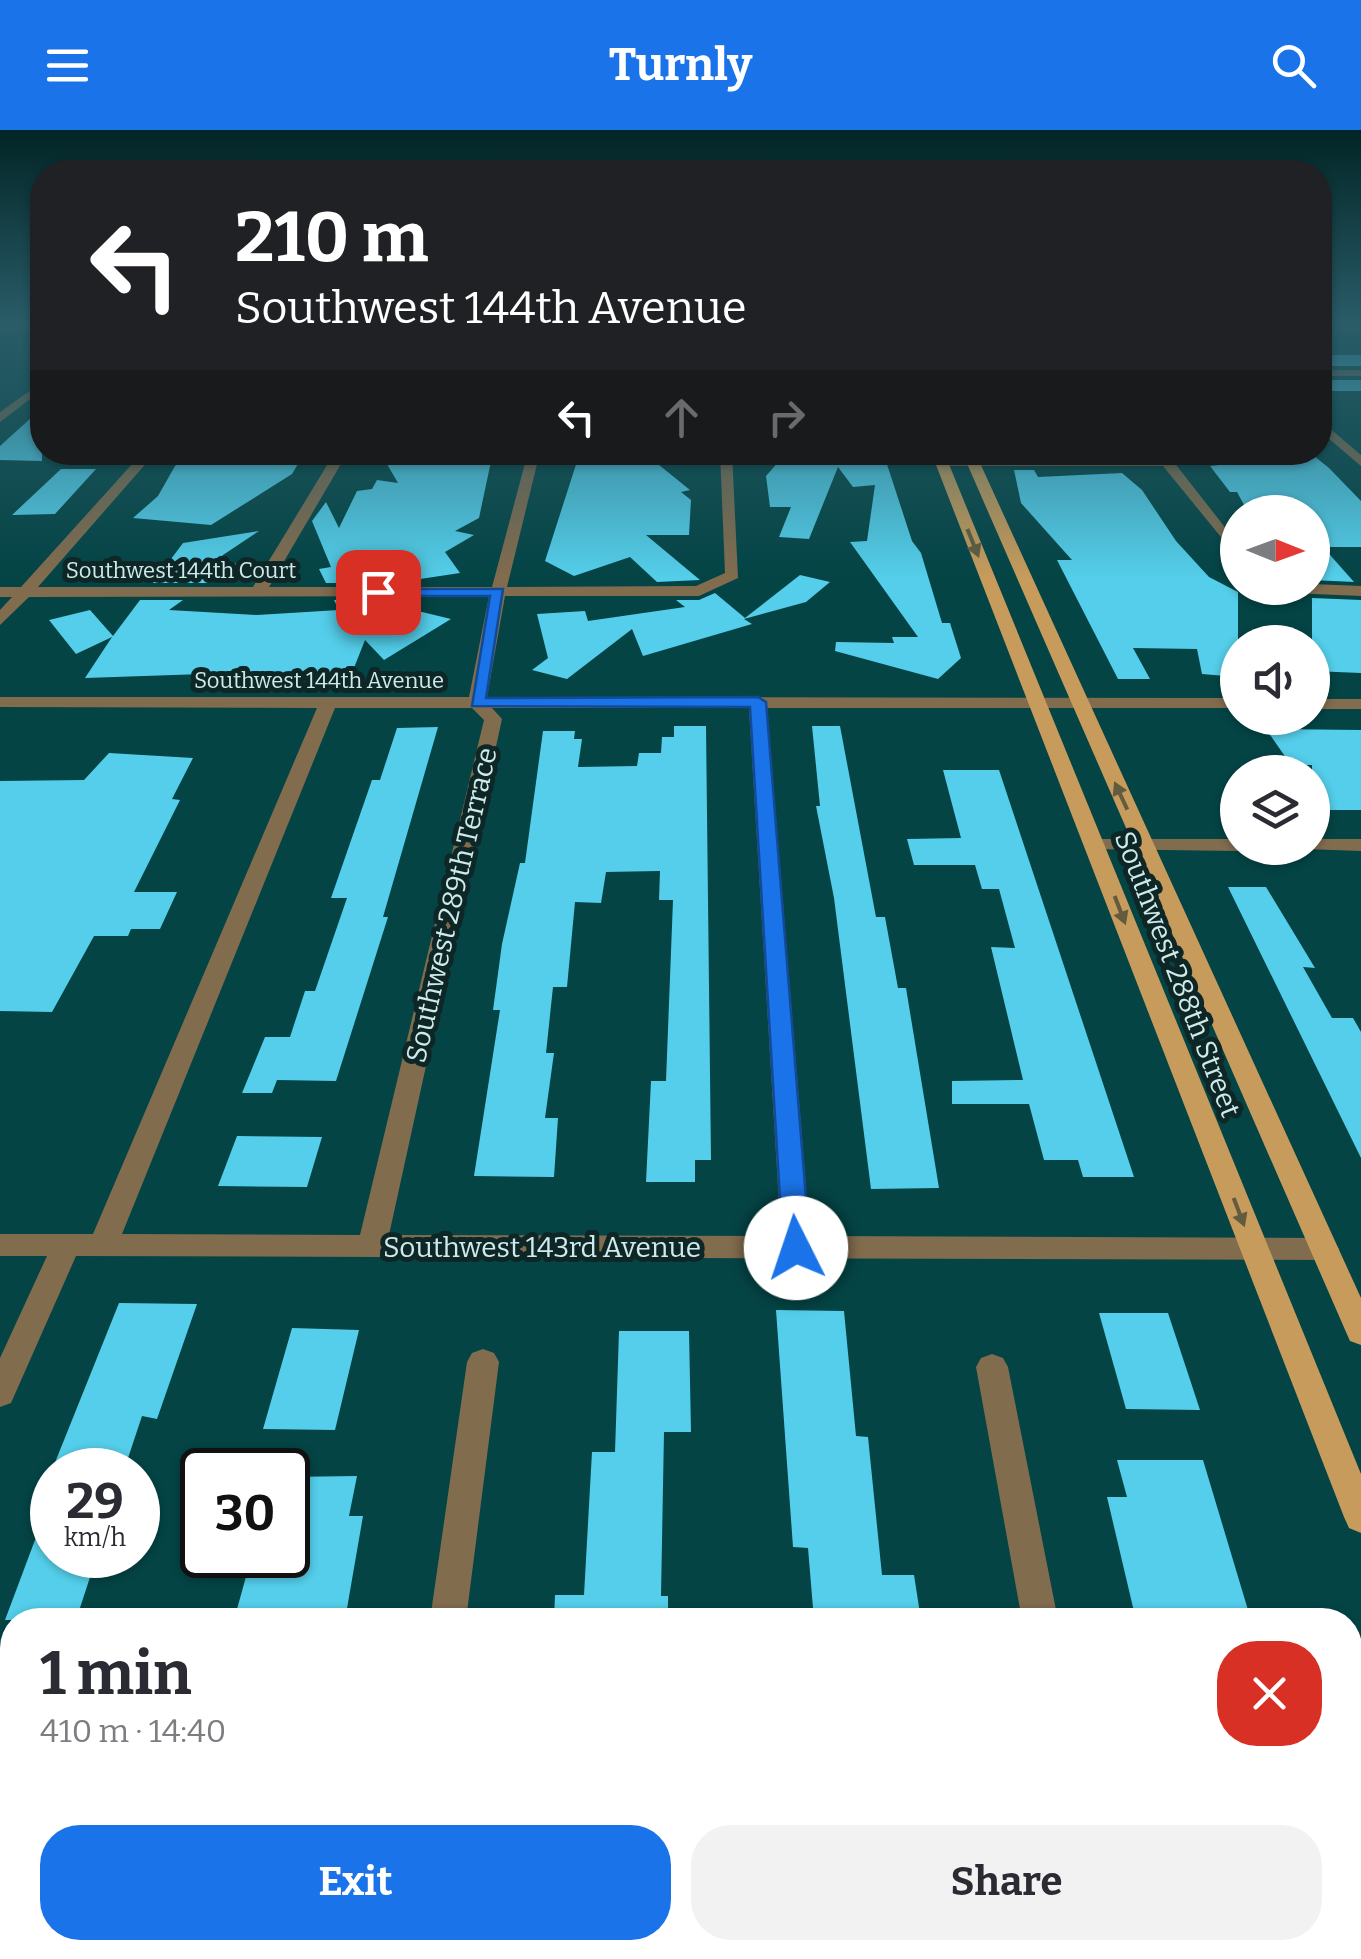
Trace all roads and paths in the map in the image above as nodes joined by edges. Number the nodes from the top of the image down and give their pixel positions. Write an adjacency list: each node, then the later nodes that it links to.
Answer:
1 (1332, 435): 2 (street)
2 (1361, 462)
3 (138, 465): 14 (street)
4 (334, 465): 15 (street)
5 (531, 465): 16 (street, Southwest 289th Terrace)
6 (727, 465): 16 (street, Southwest 144th Court)
7 (942, 465): 18 (main road, Southwest 288th Street, one-way to 18)
8 (974, 465): 19 (main road, Southwest 288th Street)
9 (1169, 465): 10 (street)
10 (1220, 531)
11 (1330, 589): 12 (street)
12 (1361, 590)
13 (0, 592): 14 (street, Southwest 144th Court)
14 (26, 592): 15 (street, Southwest 144th Court); 17 (street)
15 (258, 592): 16 (street, Southwest 144th Court)
16 (498, 592): 23 (street, Southwest 289th Terrace)
17 (0, 620)
18 (1037, 701): 19 (street, Southwest 144th Avenue); 22 (street, Southwest 144th Avenue); 27 (main road, Southwest 288th Street)
19 (1078, 701): 24 (street, Southwest 144th Avenue); 28 (main road, Southwest 288th Street, one-way to 19)
20 (0, 702): 21 (street, Southwest 144th Avenue)
21 (328, 702): 23 (street, Southwest 144th Avenue); 34 (street)
22 (758, 702): 23 (street, Southwest 144th Avenue); 36 (street)
23 (478, 703): 35 (street, Southwest 289th Terrace)
24 (1220, 703)
25 (1330, 704): 26 (street)
26 (1361, 704)
27 (1095, 844): 28 (street); 37 (main road, Southwest 288th Street, one-way to 37)
28 (1143, 844): 29 (street); 38 (main road, Southwest 288th Street)
29 (1220, 844)
30 (1330, 845): 31 (street)
31 (1361, 845)
32 (0, 1246): 33 (street, Southwest 143rd Avenue)
33 (66, 1246): 34 (street, Southwest 143rd Avenue); 42 (street)
34 (104, 1246): 35 (street, Southwest 143rd Avenue)
35 (372, 1246): 36 (street, Southwest 143rd Avenue)
36 (796, 1248): 37 (street, Southwest 143rd Avenue)
37 (1254, 1250): 38 (street, Southwest 143rd Avenue); 43 (main road, Southwest 288th Street)
38 (1324, 1250): 39 (main road, Southwest 288th Street)
39 (1361, 1332)
40 (483, 1362): 44 (street)
41 (992, 1367): 45 (street)
42 (0, 1393)
43 (1361, 1517)
44 (450, 1608)
45 (1038, 1608)

